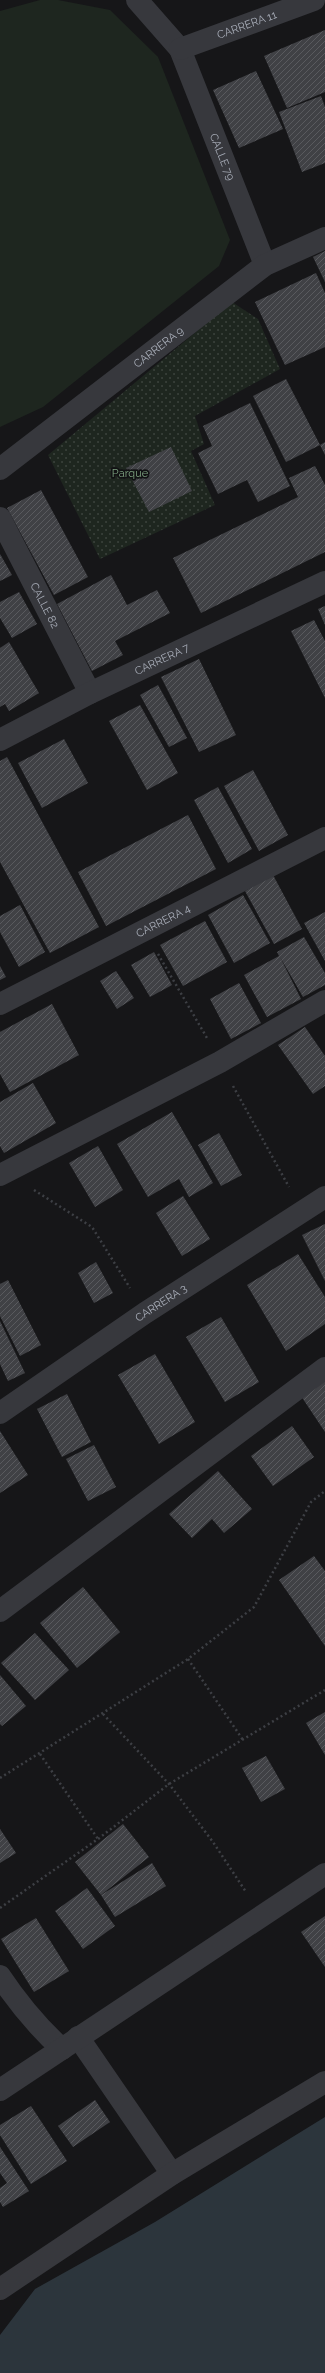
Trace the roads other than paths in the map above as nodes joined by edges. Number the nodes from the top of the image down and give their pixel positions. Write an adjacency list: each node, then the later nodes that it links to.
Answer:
1 (137, 0): 3 (street, CALLE 79)
2 (314, 0): 3 (street, CARRERA 11)
3 (180, 49): 5 (street, CALLE 79)
4 (325, 238): 5 (street, CARRERA 9)
5 (265, 265): 6 (street, CARRERA 9)
6 (0, 469)
7 (0, 518): 9 (street, CALLE 82)
8 (325, 582): 9 (street, CARRERA 7)
9 (90, 693): 10 (street, CARRERA 7)
10 (0, 740)
11 (325, 838): 13 (street, CARRERA 4)
12 (325, 1001): 14 (street)
13 (0, 1004)
14 (3, 1173)
15 (325, 1197): 17 (street, CARRERA 3)
16 (325, 1368): 18 (street)
17 (0, 1413)
18 (0, 1611)
19 (325, 1874): 21 (street)
20 (0, 1976): 21 (street)
21 (70, 2043): 23 (street); 24 (street)
22 (325, 2082): 24 (street)
23 (0, 2090)
24 (172, 2174): 25 (street)
25 (0, 2289)

